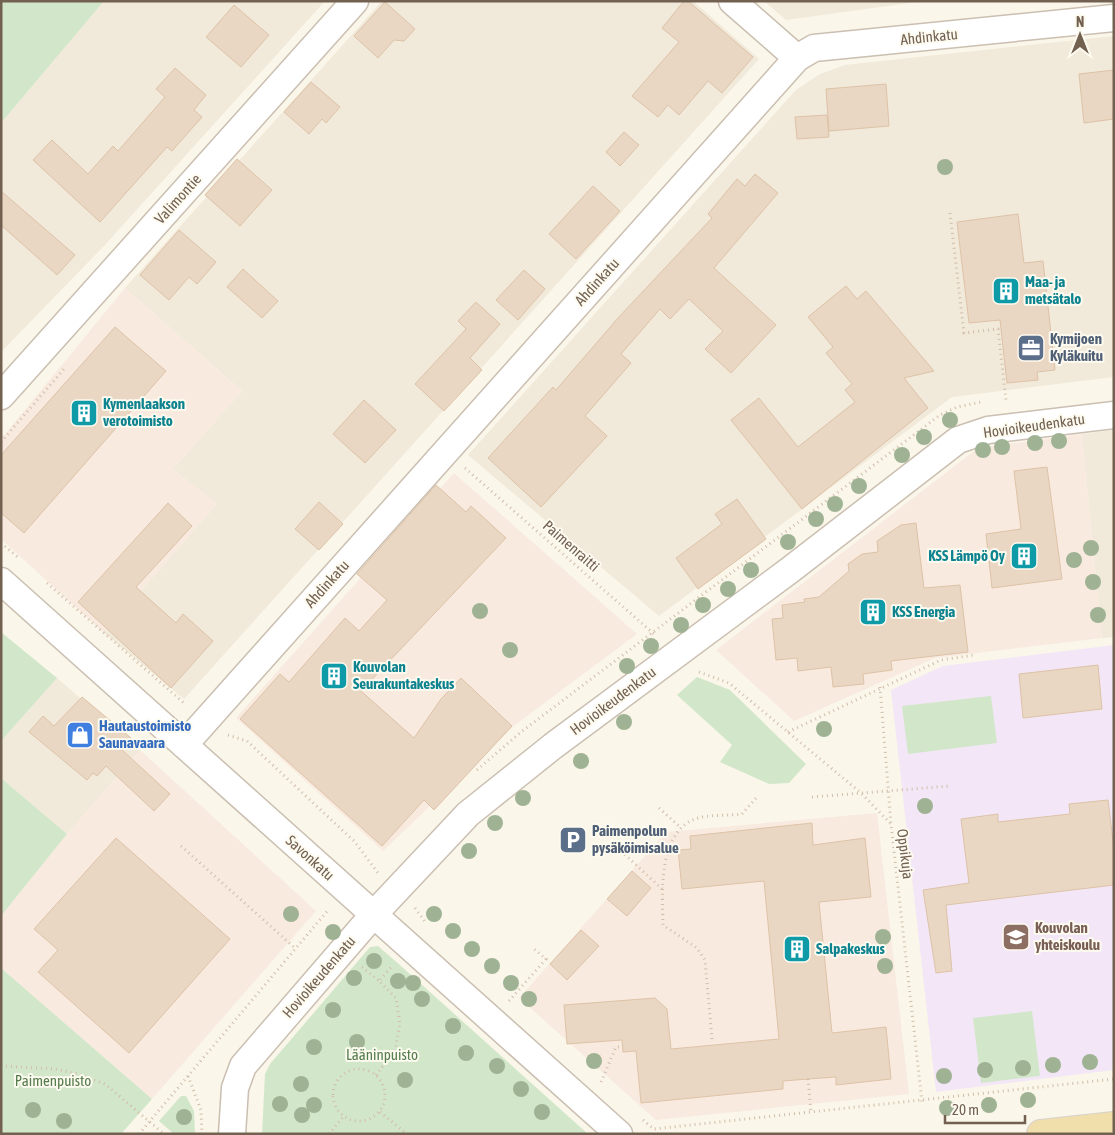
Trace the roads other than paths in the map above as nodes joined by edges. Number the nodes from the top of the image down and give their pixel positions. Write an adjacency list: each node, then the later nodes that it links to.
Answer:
1 (355, 1): 5 (street, Valimontie)
2 (732, 1): 4 (street)
3 (1114, 18): 4 (street, Ahdinkatu)
4 (797, 58): 8 (street, Ahdinkatu)
5 (1, 396)
6 (1114, 415): 9 (street, Hovioikeudenkatu)
7 (1, 581): 8 (street, Savonkatu)
8 (184, 745): 9 (street, Savonkatu)
9 (374, 914): 11 (street, Hovioikeudenkatu); 12 (street, Savonkatu)
10 (1114, 1126): 13 (main road)
11 (232, 1134)
12 (618, 1134)
13 (1041, 1134)

